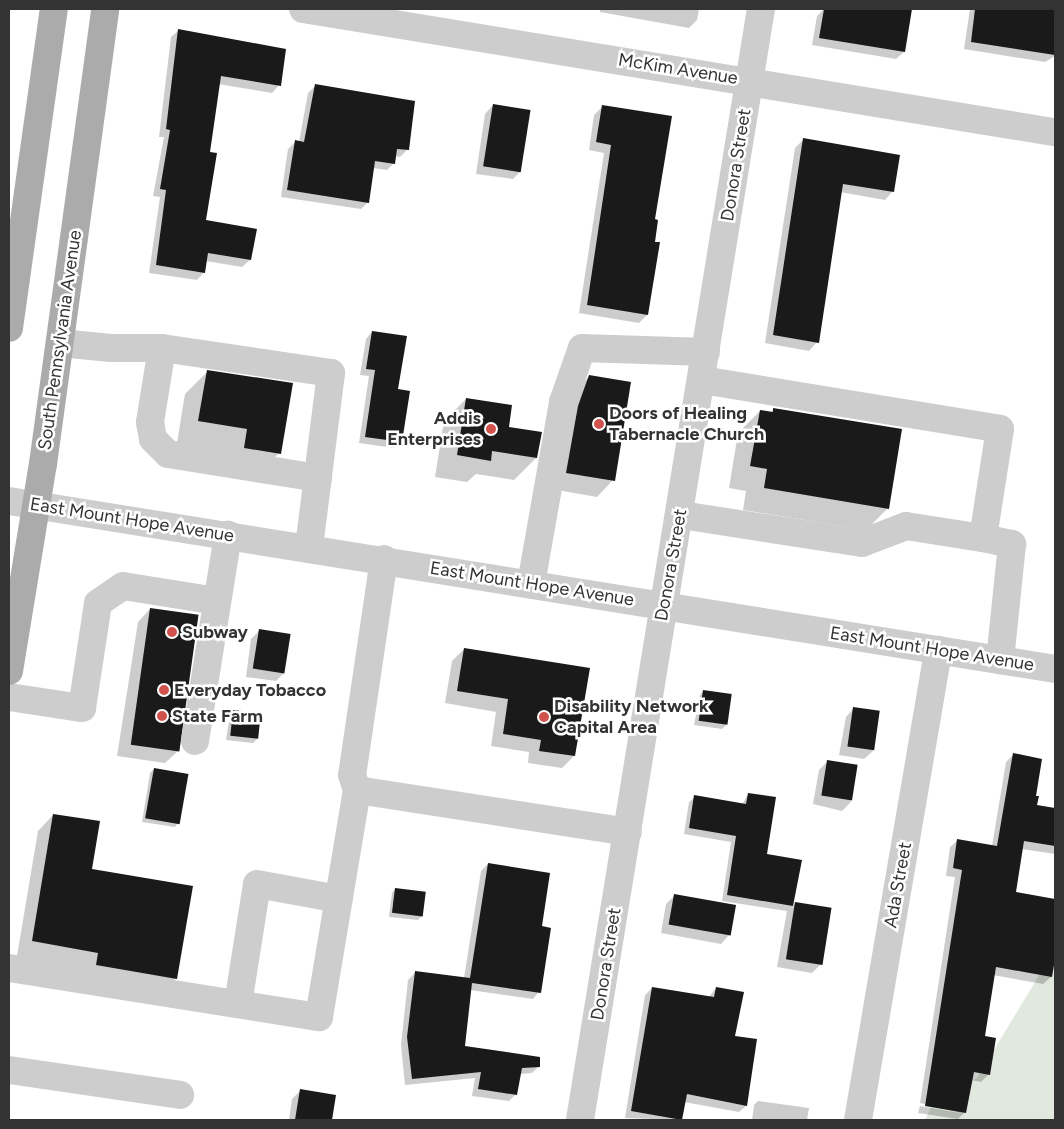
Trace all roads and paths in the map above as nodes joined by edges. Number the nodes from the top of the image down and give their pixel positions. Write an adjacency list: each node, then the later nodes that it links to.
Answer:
1 (54, 9): 7 (main road)
2 (105, 9): 9 (main road, South Pennsylvania Avenue)
3 (303, 9): 5 (street, McKim Avenue)
4 (761, 9): 5 (street, Donora Street)
5 (749, 81): 6 (street, McKim Avenue); 11 (street, Donora Street)
6 (1053, 132)
7 (15, 235): 8 (main road)
8 (10, 312)
9 (60, 342): 10 (street); 15 (main road, South Pennsylvania Avenue)
10 (162, 348): 13 (street); 13 (street)
11 (706, 352): 12 (street, Donora Street); 21 (street)
12 (702, 380): 16 (street, Donora Street); 18 (street)
13 (318, 478): 19 (street)
14 (9, 501): 15 (street, East Mount Hope Avenue)
15 (36, 505): 17 (street, East Mount Hope Avenue); 27 (main road, South Pennsylvania Avenue)
16 (680, 515): 18 (street); 23 (street, Donora Street)
17 (228, 535): 19 (street, East Mount Hope Avenue); 22 (street)
18 (983, 538): 25 (street)
19 (309, 548): 20 (street, East Mount Hope Avenue)
20 (384, 560): 21 (street, East Mount Hope Avenue); 30 (street)
21 (532, 584): 23 (street, East Mount Hope Avenue)
22 (217, 601): 28 (street); 29 (street)
23 (663, 606): 24 (street, East Mount Hope Avenue); 31 (street, Donora Street)
24 (938, 650): 25 (street, East Mount Hope Avenue); 38 (street, Ada Street)
25 (1000, 660): 26 (street, East Mount Hope Avenue)
26 (1055, 669)
27 (9, 671)
28 (9, 697)
29 (196, 741)
30 (357, 790): 31 (street); 32 (street)
31 (628, 832): 37 (street, Donora Street)
32 (339, 899): 34 (street); 34 (street)
33 (9, 968): 34 (street)
34 (238, 1004)
35 (10, 1077): 36 (street)
36 (180, 1095)
37 (580, 1120)
38 (858, 1120)

